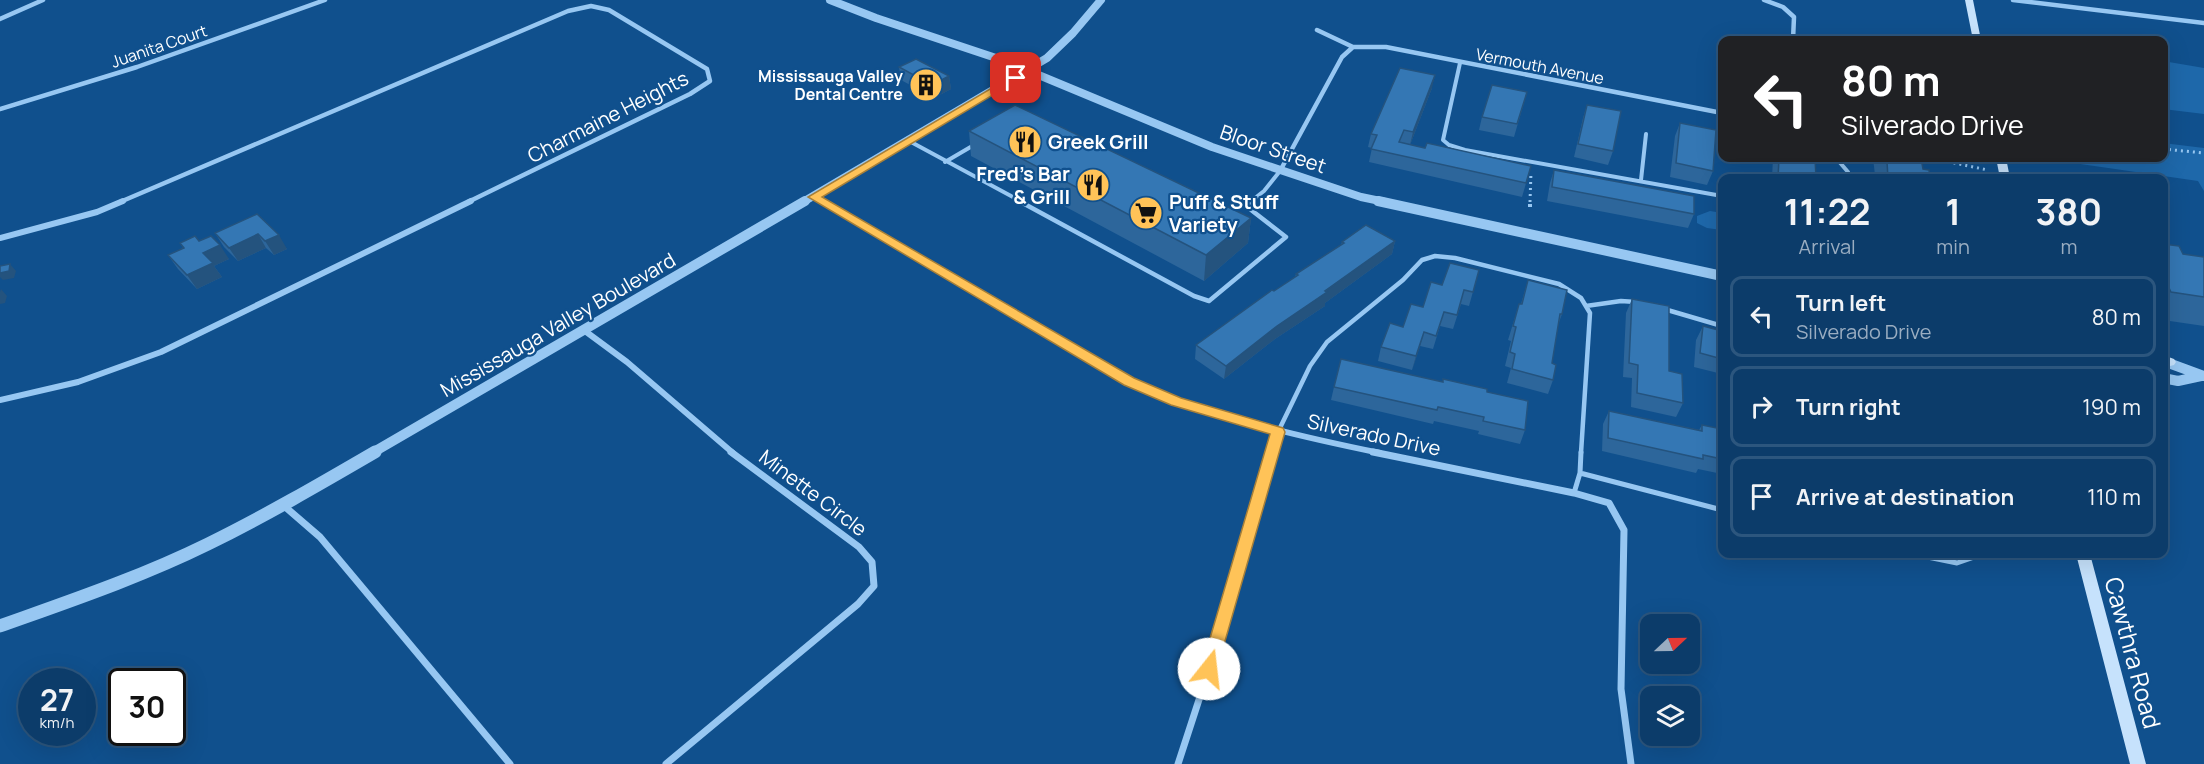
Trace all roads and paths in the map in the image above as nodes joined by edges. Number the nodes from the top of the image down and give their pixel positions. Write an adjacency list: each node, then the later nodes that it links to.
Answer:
1 (43, 0): 8 (street)
2 (325, 0): 16 (street, Juanita Court)
3 (830, 0): 15 (street, Bloor Street)
4 (1101, 0): 15 (street, Mississauga Valley Boulevard)
5 (1764, 0): 11 (street)
6 (1969, 0): 12 (main road)
7 (2013, 0): 9 (street)
8 (0, 19)
9 (2204, 23)
10 (1317, 30): 13 (street, Vermouth Avenue)
11 (1793, 36)
12 (1976, 36)
13 (1353, 47): 14 (street, Vermouth Avenue); 27 (street)
14 (1460, 63): 17 (street, Vermouth Avenue); 23 (lane)
15 (1027, 71): 19 (street, Mississauga Valley Boulevard); 27 (street, Bloor Street)
16 (0, 109)
17 (1718, 113)
18 (1646, 134): 30 (lane)
19 (911, 142): 24 (lane); 32 (street, Mississauga Valley Boulevard)
20 (976, 144): 24 (lane)
21 (2168, 149): 22 (path)
22 (2204, 153)
23 (1532, 161): 30 (lane); 33 (path)
24 (945, 162): 27 (lane)
25 (1839, 162): 28 (lane)
26 (1947, 162): 29 (path)
27 (1280, 171): 35 (street, Bloor Street)
28 (1848, 174)
29 (1997, 174)
30 (1641, 180): 31 (lane)
31 (1718, 195)
32 (814, 197): 40 (street, Mississauga Valley Boulevard); 45 (street, Silverado Drive)
33 (1530, 207)
34 (0, 238): 44 (street, Charmaine Heights)
35 (1718, 275)
36 (1644, 303): 37 (lane)
37 (1586, 306): 45 (lane); 46 (lane)
38 (1654, 306): 39 (lane)
39 (1718, 325)
40 (585, 331): 48 (street, Mississauga Valley Boulevard); 55 (street, Minette Circle)
41 (2168, 362): 42 (street)
42 (2202, 376): 43 (street)
43 (2168, 379)
44 (0, 400)
45 (1278, 432): 47 (street, Silverado Drive); 56 (street)
46 (1580, 473): 47 (lane); 49 (lane)
47 (1574, 493): 57 (street, Silverado Drive)
48 (284, 506): 53 (street, Mississauga Valley Boulevard); 54 (street)
49 (1718, 509)
50 (1933, 558): 51 (lane)
51 (1971, 558)
52 (2084, 558): 58 (main road, Cawthra Road)
53 (0, 626)
54 (510, 764)
55 (666, 764)
56 (1178, 764)
57 (1630, 764)
58 (2138, 764)

